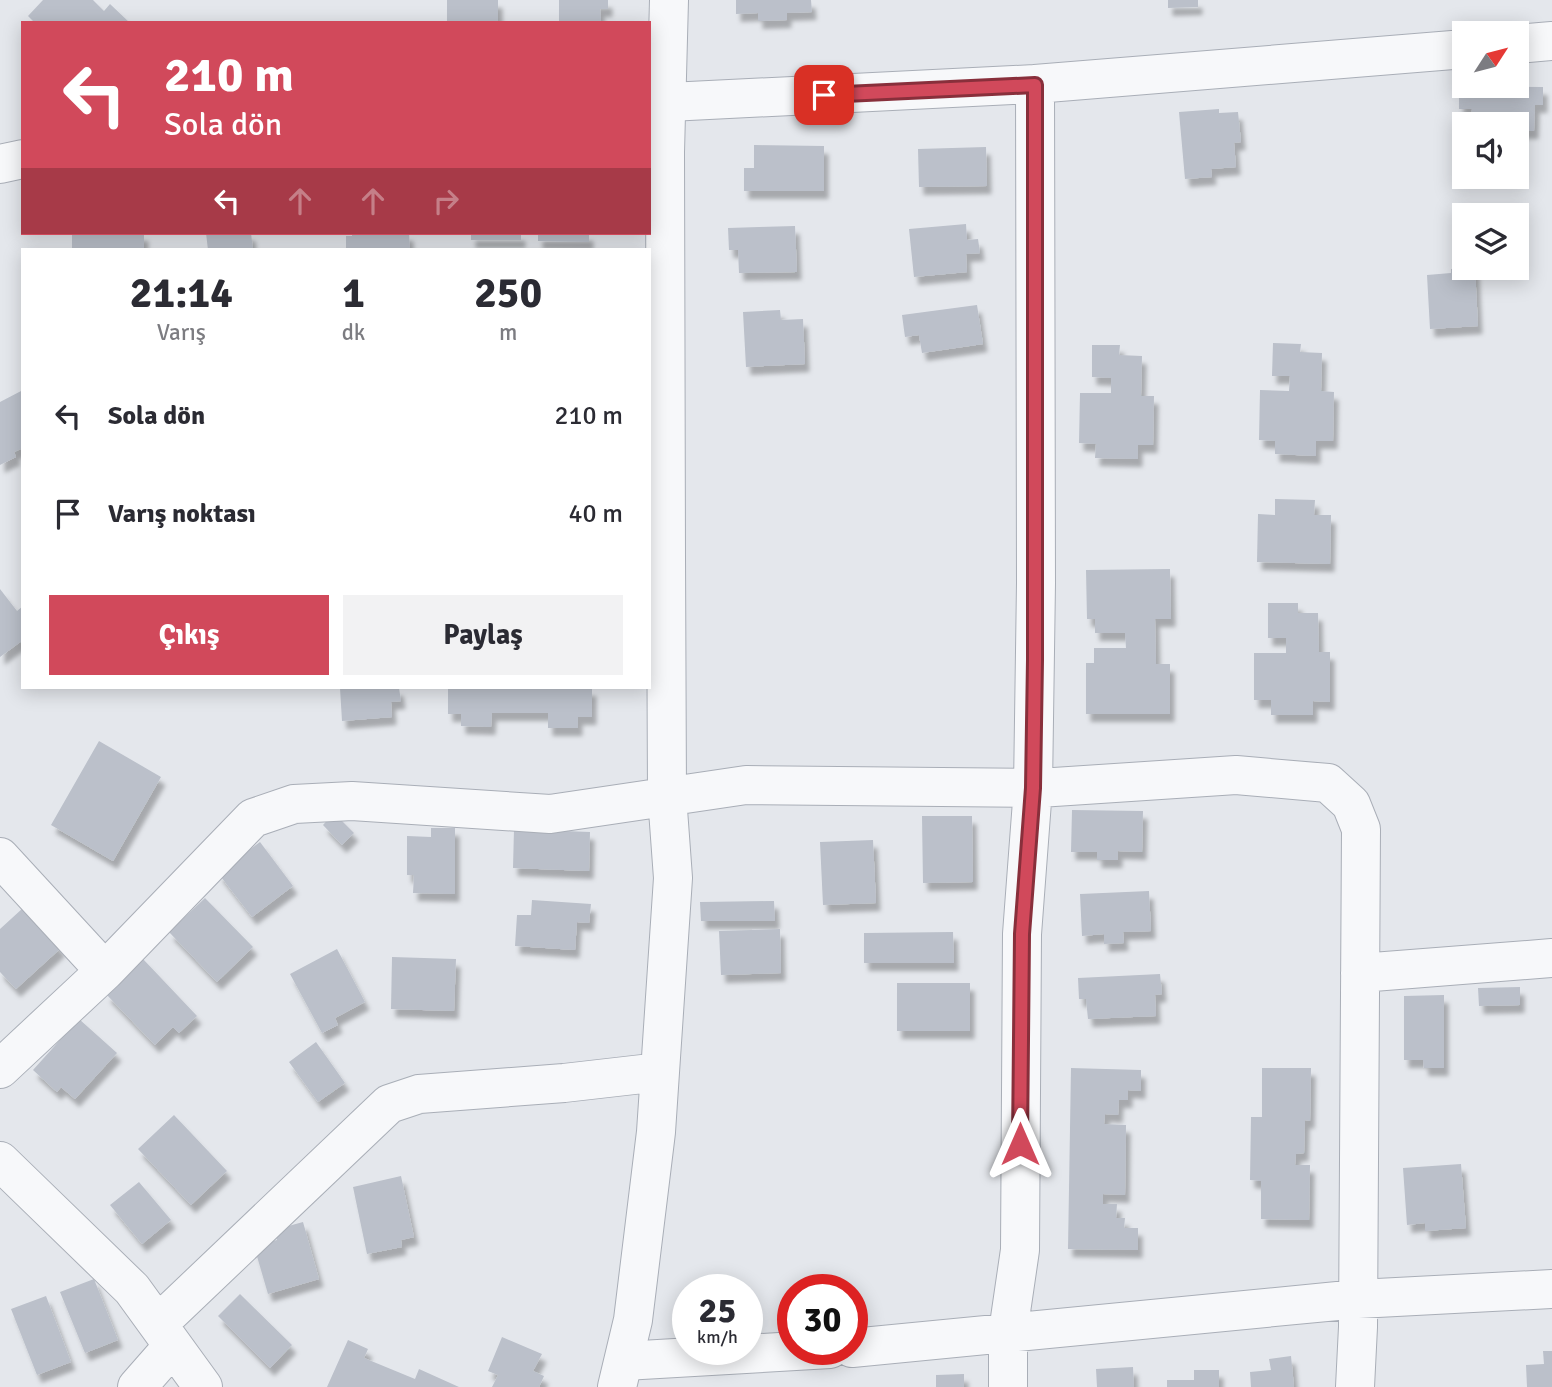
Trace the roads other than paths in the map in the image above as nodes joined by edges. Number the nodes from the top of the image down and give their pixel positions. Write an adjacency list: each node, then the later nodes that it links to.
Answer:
1 (669, 0): 6 (street)
2 (1552, 41): 3 (street)
3 (1530, 43)
4 (1452, 50): 5 (street)
5 (1035, 85): 6 (street); 9 (street)
6 (658, 103): 10 (street)
7 (21, 159): 8 (street)
8 (0, 164)
9 (1033, 788): 10 (street); 14 (street); 20 (street)
10 (667, 796): 13 (street); 16 (street)
11 (0, 857): 13 (street)
12 (1552, 958): 14 (street)
13 (105, 971): 15 (street)
14 (1360, 973): 19 (street)
15 (0, 1069)
16 (660, 1072): 21 (street); 24 (street)
17 (0, 1161): 21 (street)
18 (1552, 1289): 19 (street)
19 (1358, 1299): 20 (street); 28 (street)
20 (1008, 1332): 22 (street); 27 (street)
21 (165, 1335): 25 (street); 26 (street)
22 (868, 1346)
23 (777, 1355): 24 (street)
24 (620, 1374)
25 (137, 1387)
26 (203, 1387)
27 (1008, 1387)
28 (1355, 1387)

